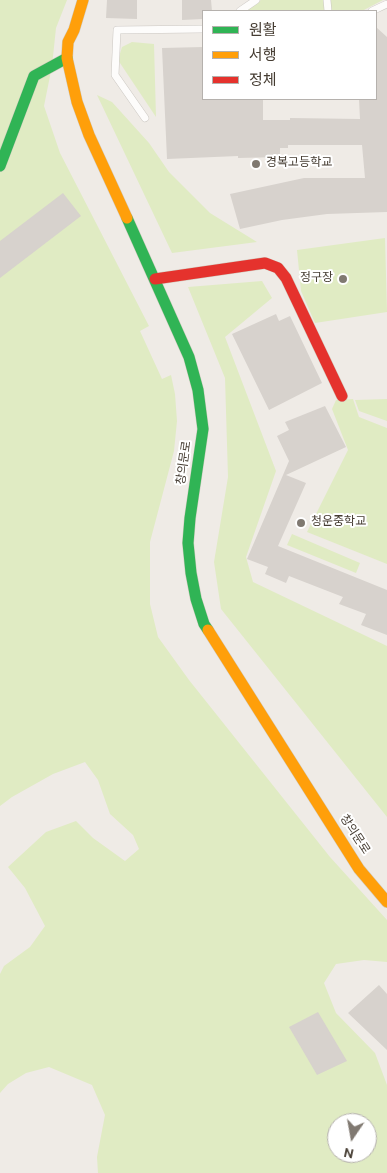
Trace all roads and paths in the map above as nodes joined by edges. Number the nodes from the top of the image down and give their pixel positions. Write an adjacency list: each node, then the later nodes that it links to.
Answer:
1 (83, 0): 7 (street, 창의문로)
2 (256, 0): 4 (lane)
3 (387, 4): 5 (lane)
4 (241, 10)
5 (374, 10)
6 (202, 29): 8 (lane)
7 (67, 58): 9 (street); 10 (street, 창의문로)
8 (145, 118)
9 (0, 166)
10 (155, 280): 11 (street); 12 (street, 창의문로)
11 (342, 396)
12 (387, 902)

